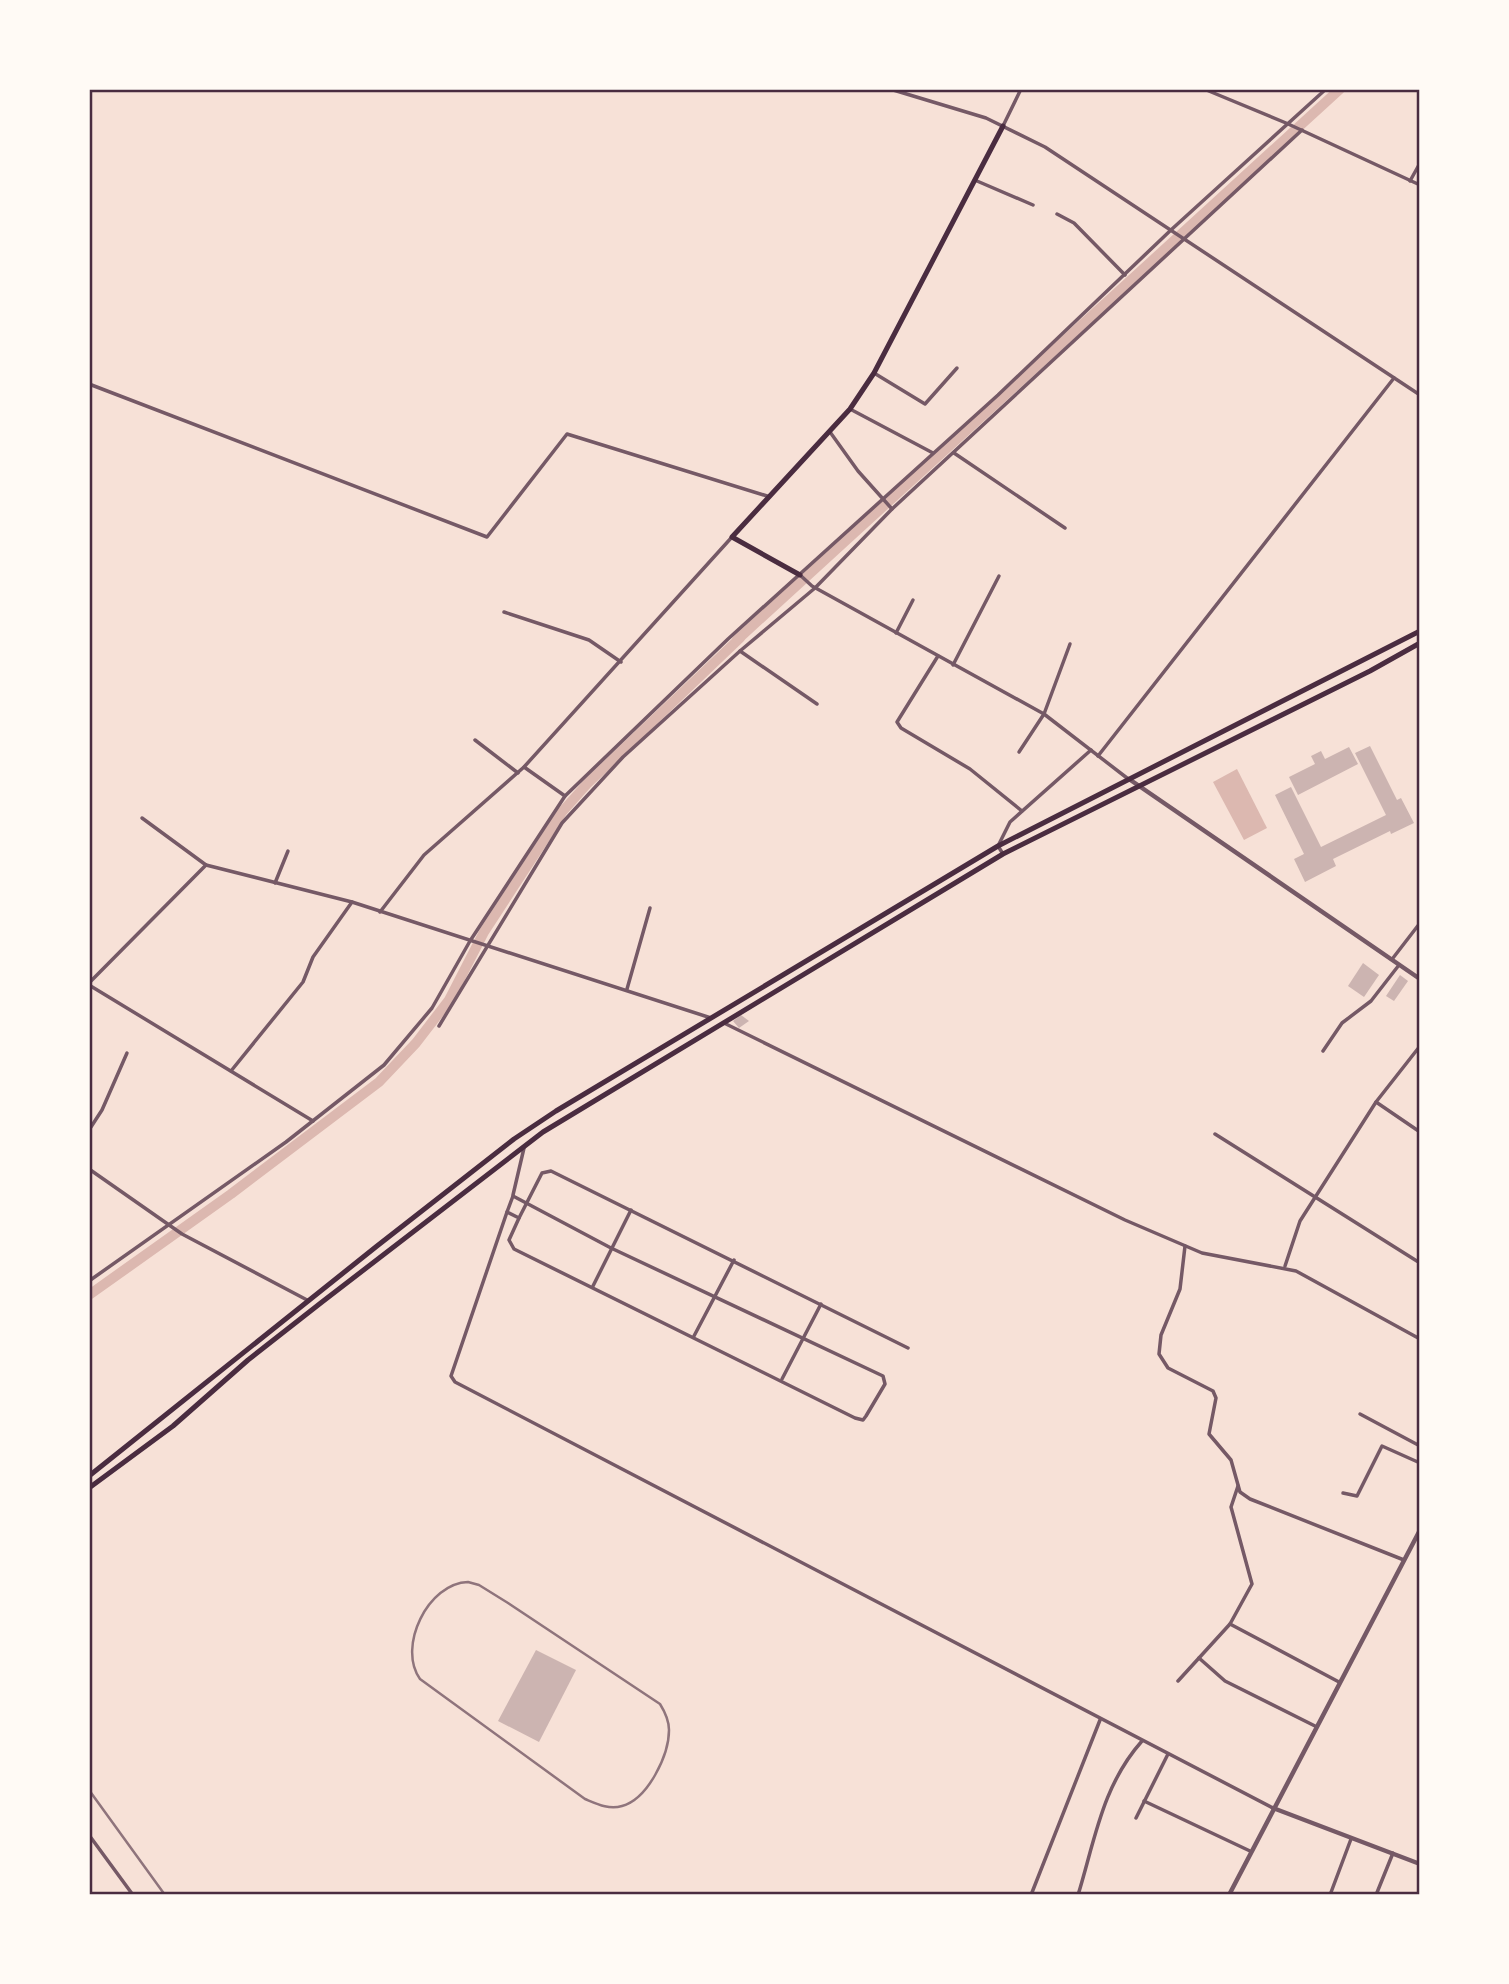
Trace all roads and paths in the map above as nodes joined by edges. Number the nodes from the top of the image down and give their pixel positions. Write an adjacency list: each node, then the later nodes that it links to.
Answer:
1 (890, 89): 6 (street)
2 (1021, 89): 6 (street)
3 (1204, 89): 5 (street)
4 (1326, 89): 5 (street)
5 (1288, 123): 7 (street); 14 (street)
6 (1003, 126): 9 (main road); 14 (street)
7 (1301, 130): 10 (street); 15 (street)
8 (1420, 163): 10 (street)
9 (977, 181): 12 (street); 18 (main road)
10 (1410, 181): 11 (street)
11 (1420, 185)
12 (1033, 205)
13 (1057, 214): 16 (street)
14 (1173, 230): 15 (street); 16 (street)
15 (1185, 238): 19 (street); 25 (street)
16 (1125, 275): 24 (street)
17 (957, 368): 18 (street)
18 (874, 373): 22 (main road)
19 (1394, 378): 21 (street); 51 (street)
20 (89, 384): 26 (street)
21 (1420, 395)
22 (850, 409): 23 (main road); 24 (street)
23 (830, 431): 26 (main road); 27 (street)
24 (933, 453): 27 (street)
25 (954, 453): 28 (street); 29 (street)
26 (768, 496): 30 (main road)
27 (882, 498): 28 (street); 31 (street)
28 (891, 508): 33 (street)
29 (1065, 528)
30 (732, 537): 31 (main road); 42 (street)
31 (799, 575): 33 (street); 56 (street)
32 (999, 576): 43 (street)
33 (814, 587): 37 (street); 40 (street)
34 (913, 600): 37 (street)
35 (504, 612): 42 (street)
36 (1420, 631): 44 (main road)
37 (896, 633): 41 (street)
38 (1420, 643): 46 (main road)
39 (1070, 644): 47 (street)
40 (740, 651): 45 (street); 69 (street)
41 (938, 656): 43 (street); 57 (street)
42 (621, 662): 52 (street)
43 (953, 665): 47 (street)
44 (1290, 697): 46 (main road); 54 (main road)
45 (817, 704)
46 (1295, 708): 55 (main road)
47 (1044, 714): 49 (street); 50 (street)
48 (475, 740): 53 (street)
49 (1091, 750): 51 (street); 57 (street)
50 (1019, 752)
51 (1098, 756): 54 (street)
52 (524, 767): 53 (street); 56 (street)
53 (518, 773): 66 (street)
54 (1127, 778): 55 (street); 59 (main road)
55 (1139, 785): 61 (main road); 70 (street)
56 (565, 796): 68 (street)
57 (1022, 811): 59 (street)
58 (142, 818): 62 (street)
59 (998, 846): 61 (street); 75 (main road)
60 (288, 851): 63 (street)
61 (1003, 855): 76 (main road)
62 (206, 865): 63 (street); 73 (street)
63 (275, 883): 64 (street)
64 (352, 902): 66 (street); 81 (street)
65 (650, 908): 74 (street)
66 (380, 912): 68 (street)
67 (1420, 923): 70 (street)
68 (471, 941): 69 (street); 83 (street)
69 (486, 946): 74 (street); 77 (street)
70 (1393, 958): 71 (street)
71 (1400, 964): 72 (street); 79 (street)
72 (1420, 979)
73 (89, 984): 81 (street)
74 (627, 989): 75 (street)
75 (713, 1019): 104 (main road)
76 (726, 1024): 87 (main road); 96 (street)
77 (439, 1026)
78 (1420, 1045): 82 (street)
79 (1323, 1051)
80 (127, 1053): 84 (street)
81 (231, 1071): 83 (street)
82 (1376, 1102): 85 (street); 90 (street)
83 (313, 1121): 95 (street)
84 (89, 1130)
85 (1420, 1132)
86 (1215, 1134): 90 (street)
87 (524, 1146): 89 (street); 116 (main road)
88 (89, 1169): 95 (street)
89 (513, 1196): 91 (street); 93 (street)
90 (1316, 1198): 99 (street); 100 (street)
91 (526, 1203): 92 (street); 94 (street); 97 (street)
92 (631, 1210): 97 (street); 98 (street)
93 (507, 1212): 94 (street); 124 (street)
94 (519, 1218): 102 (street)
95 (171, 1223): 101 (street); 104 (street)
96 (1185, 1246): 100 (street); 115 (street)
97 (611, 1248): 102 (street); 103 (street)
98 (734, 1260): 103 (street); 105 (street)
99 (1420, 1263)
100 (1285, 1267): 108 (street)
101 (89, 1282)
102 (593, 1286): 106 (street)
103 (715, 1296): 106 (street); 107 (street)
104 (309, 1301): 114 (main road)
105 (821, 1304): 107 (street); 109 (street)
106 (694, 1336): 110 (street)
107 (803, 1337): 110 (street); 110 (street)
108 (1420, 1339)
109 (908, 1348)
110 (782, 1379)
111 (1360, 1414): 112 (street)
112 (1420, 1446)
113 (1420, 1463): 117 (street)
114 (89, 1476)
115 (1238, 1486): 119 (street); 120 (street)
116 (89, 1488)
117 (1343, 1493)
118 (1420, 1530): 119 (street)
119 (1404, 1560): 123 (street)
120 (1230, 1624): 121 (street); 123 (street)
121 (1199, 1658): 122 (street); 125 (street)
122 (1178, 1681)
123 (1339, 1682): 125 (street)
124 (1100, 1720): 126 (street); 137 (street)
125 (1315, 1726): 129 (street)
126 (1142, 1741): 127 (street); 138 (street)
127 (1168, 1754): 128 (street); 129 (street)
128 (1144, 1801): 130 (street); 133 (street)
129 (1273, 1808): 132 (street); 133 (street)
130 (1136, 1818)
131 (89, 1835): 136 (street)
132 (1351, 1839): 134 (street); 140 (street)
133 (1250, 1851): 139 (street)
134 (1393, 1853): 135 (street); 141 (street)
135 (1420, 1864)
136 (133, 1895)
137 (1031, 1895)
138 (1078, 1895)
139 (1228, 1895)
140 (1330, 1895)
141 (1376, 1895)

